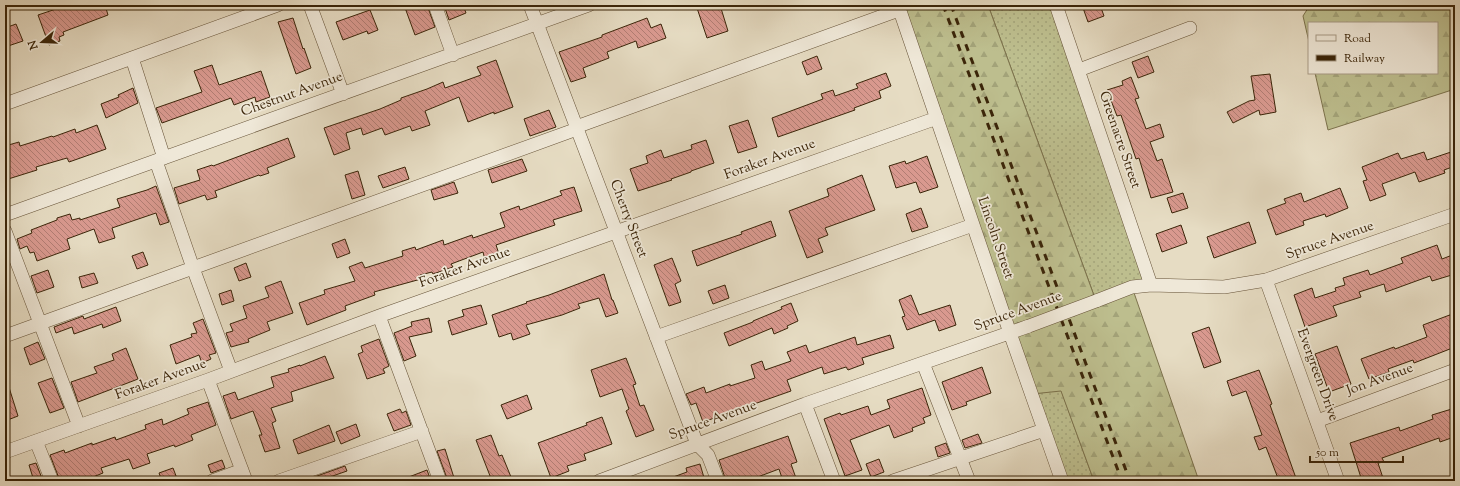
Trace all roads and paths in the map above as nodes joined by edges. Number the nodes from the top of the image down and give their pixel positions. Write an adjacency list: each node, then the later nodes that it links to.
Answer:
1 (278, 5): 11 (street)
2 (310, 5): 13 (street)
3 (435, 5): 10 (street)
4 (530, 5): 8 (street, Cherry Street)
5 (589, 5): 8 (street, Chestnut Avenue)
6 (1056, 5): 12 (street, Greenacre Street)
7 (898, 7): 15 (street, Lincoln Street); 16 (street)
8 (537, 24): 10 (street, Chestnut Avenue); 16 (street, Cherry Street)
9 (1190, 28): 12 (street)
10 (453, 55): 13 (street, Chestnut Avenue)
11 (132, 58): 14 (street); 17 (street)
12 (1079, 70): 25 (street, Greenacre Street)
13 (343, 94): 17 (street, Chestnut Avenue)
14 (5, 104)
15 (937, 118): 20 (street, Lincoln Street); 22 (street, Foraker Avenue)
16 (577, 128): 22 (street, Cherry Street); 23 (street)
17 (160, 159): 19 (street, Chestnut Avenue); 23 (street)
18 (1455, 214): 24 (street, Spruce Avenue)
19 (5, 215)
20 (973, 225): 28 (street, Lincoln Street); 30 (street)
21 (5, 231): 27 (street)
22 (616, 232): 26 (street, Foraker Avenue); 30 (street, Cherry Street)
23 (193, 268): 27 (street); 33 (street)
24 (1266, 280): 25 (street, Spruce Avenue); 36 (street, Evergreen Drive)
25 (1151, 285): 28 (street, Spruce Avenue, bridge)
26 (379, 316): 33 (street, Foraker Avenue); 39 (street)
27 (40, 323): 29 (street); 37 (street)
28 (1010, 332): 31 (street, Spruce Avenue); 38 (street, Lincoln Street)
29 (5, 336)
30 (656, 337): 41 (street, Cherry Street)
31 (923, 363): 35 (street, Spruce Avenue); 43 (street)
32 (1455, 370): 36 (street, Jon Avenue)
33 (231, 371): 34 (street, Foraker Avenue)
34 (208, 380): 37 (street, Foraker Avenue); 44 (street)
35 (806, 404): 41 (street, Spruce Avenue); 51 (street)
36 (1317, 420): 55 (street, Evergreen Drive)
37 (79, 426): 40 (street, Foraker Avenue)
38 (1044, 430): 43 (street); 54 (street, Lincoln Street)
39 (422, 431): 47 (street); 48 (street)
40 (36, 441): 42 (street, Foraker Avenue); 45 (street)
41 (697, 444): 49 (street, Spruce Avenue); 50 (street, Cherry Street)
42 (5, 452)
43 (960, 458): 52 (street); 53 (street)
44 (244, 476): 46 (street)
45 (52, 481)
46 (212, 481)
47 (279, 481)
48 (440, 481)
49 (599, 481)
50 (718, 481)
51 (834, 481)
52 (893, 481)
53 (969, 481)
54 (1062, 481)
55 (1338, 481)

